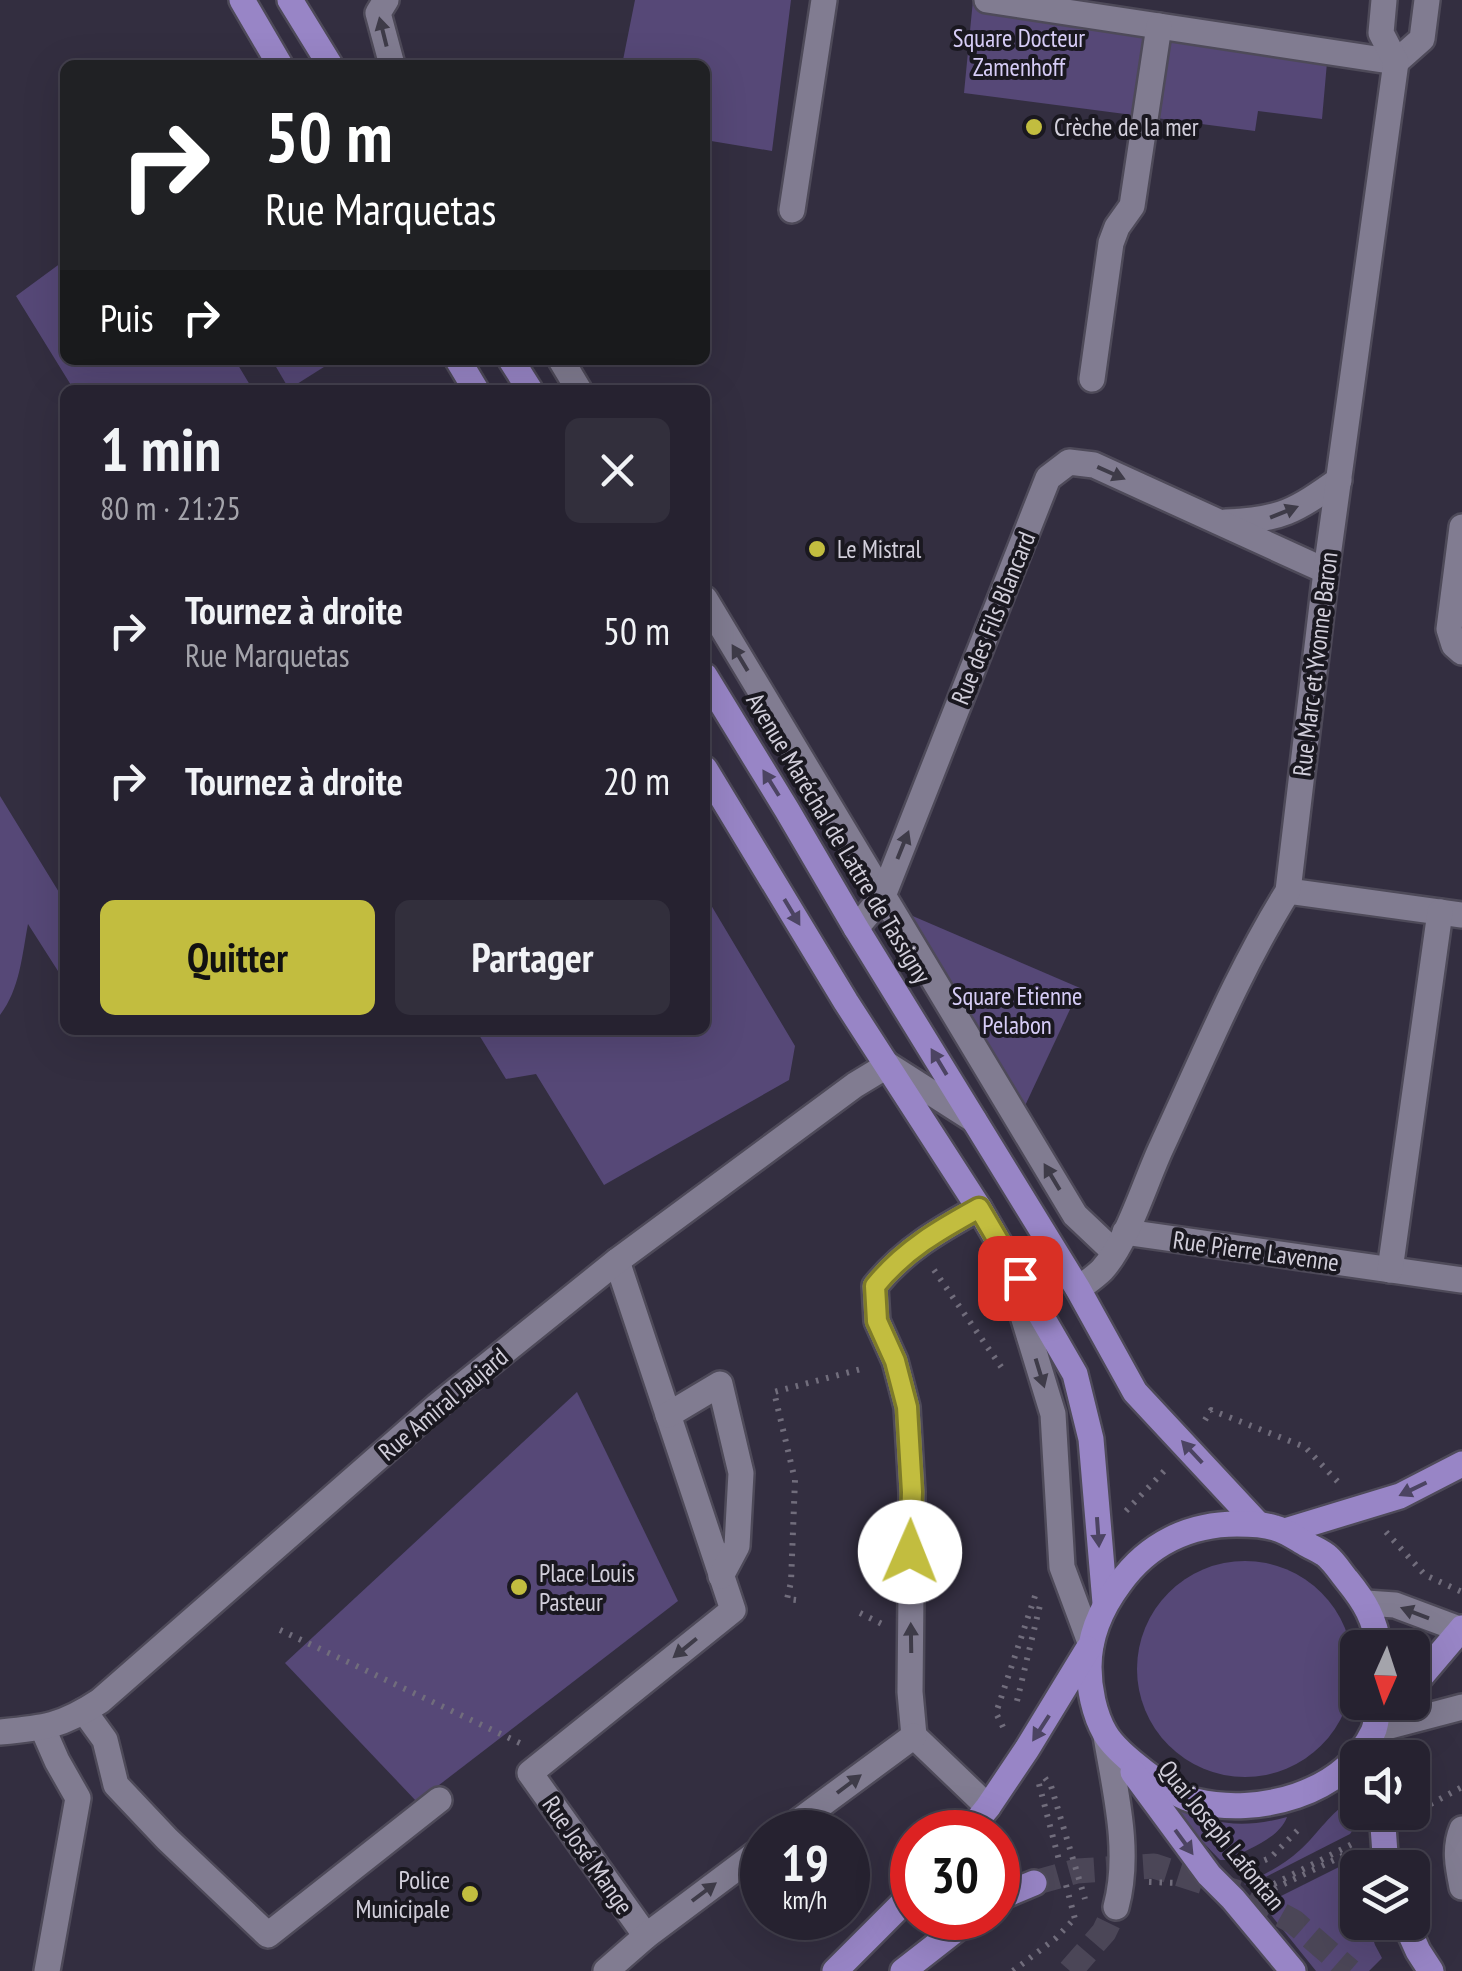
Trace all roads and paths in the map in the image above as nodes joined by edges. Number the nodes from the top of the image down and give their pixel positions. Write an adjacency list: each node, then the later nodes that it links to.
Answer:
1 (386, 0): 11 (street, one-way to 1)
2 (824, 0): 13 (street)
3 (987, 0): 8 (street)
4 (1384, 0): 12 (street, Rue Marc et Yvonne Baron)
5 (1427, 0): 12 (street, Rue Marc et Yvonne Baron)
6 (243, 2): 9 (main road)
7 (298, 7): 10 (main road)
8 (1159, 26): 12 (street); 14 (street)
9 (277, 60)
10 (327, 60)
11 (391, 60)
12 (1396, 62): 15 (street, Rue Marc et Yvonne Baron)
13 (792, 210)
14 (1092, 378)
15 (1339, 480): 16 (street, Rue des Fils Blancard, one-way to 15); 18 (street, Rue Marc et Yvonne Baron)
16 (1222, 522): 18 (street, Rue des Fils Blancard); 24 (street, Rue des Fils Blancard, one-way to 16)
17 (1462, 528): 20 (street)
18 (1326, 571): 23 (street, Rue Marc et Yvonne Baron)
19 (710, 607): 24 (street, one-way to 19)
20 (1462, 652)
21 (710, 684): 26 (main road, Avenue Maréchal de Lattre de Tassigny, one-way to 21)
22 (710, 777): 27 (main road, one-way to 27)
23 (1288, 891): 25 (street); 30 (street, Rue Marc et Yvonne Baron)
24 (883, 896): 26 (street, Rue des Fils Blancard); 30 (street, one-way to 24)
25 (1451, 914): 34 (street)
26 (856, 928): 28 (main road, Avenue Maréchal de Lattre de Tassigny, one-way to 26)
27 (888, 1065): 28 (street); 29 (main road); 33 (street, Rue Amiral Jaujard)
28 (974, 1120): 36 (main road, Avenue Maréchal de Lattre de Tassigny)
29 (979, 1208): 31 (street); 32 (main road)
30 (1119, 1242): 34 (street, Rue Pierre Lavenne); 36 (street)
31 (916, 1245): 38 (path); 61 (street, one-way to 31)
32 (1002, 1246): 46 (main road, one-way to 46); 51 (street, one-way to 51)
33 (616, 1261): 39 (street); 54 (street, Rue Amiral Jaujard)
34 (1390, 1270): 35 (street, Rue Pierre Lavenne)
35 (1462, 1280)
36 (1078, 1290): 41 (main road, Avenue Maréchal de Lattre de Tassigny, one-way to 36)
37 (850, 1372): 45 (path)
38 (1010, 1380)
39 (668, 1415): 43 (street); 43 (street)
40 (1462, 1464): 42 (main road, one-way to 42)
41 (1258, 1524): 42 (main road); 46 (main road)
42 (1285, 1531): 47 (main road)
43 (721, 1576): 86 (street, Rue José Mange, one-way to 86)
44 (1036, 1592): 55 (path)
45 (796, 1600)
46 (1105, 1603): 51 (main road)
47 (1366, 1603): 49 (main road); 50 (street, one-way to 47)
48 (280, 1630): 64 (path)
49 (1376, 1630)
50 (1462, 1630): 52 (main road)
51 (1091, 1645): 62 (main road); 72 (main road, one-way to 72)
52 (1430, 1666)
53 (1462, 1707): 59 (street)
54 (84, 1711): 58 (street, Rue Amiral Jaujard); 67 (street)
55 (996, 1713)
56 (1376, 1720): 59 (main road)
57 (1384, 1720): 59 (main road)
58 (43, 1729): 60 (street, Rue Amiral Jaujard); 69 (street)
59 (1375, 1730): 63 (main road); 66 (main road)
60 (0, 1732)
61 (914, 1736): 72 (street); 73 (street, one-way to 61)
62 (1106, 1736): 66 (main road); 81 (main road, Quai Joseph Lafontan, one-way to 81); 82 (street)
63 (1376, 1740)
64 (523, 1744)
65 (1042, 1772): 83 (path)
66 (1337, 1777): 81 (path)
67 (126, 1784): 69 (street); 70 (street)
68 (1462, 1787): 71 (path)
69 (78, 1798): 89 (street)
70 (440, 1800)
71 (1430, 1800)
72 (988, 1807): 74 (main road)
73 (814, 1810)
74 (986, 1810)
75 (1462, 1829): 79 (street)
76 (1366, 1830): 81 (path)
77 (740, 1866): 86 (street, one-way to 77)
78 (1034, 1883): 80 (main road)
79 (1462, 1887)
80 (1020, 1889)
81 (1233, 1894): 94 (main road, Quai Joseph Lafontan)
82 (1116, 1906)
83 (1086, 1908)
84 (890, 1916): 91 (main road)
85 (1075, 1918): 93 (path)
86 (646, 1936): 90 (street)
87 (943, 1940): 92 (main road)
88 (1413, 1940): 95 (main road)
89 (47, 1971)
90 (606, 1971)
91 (835, 1971)
92 (903, 1971)
93 (1013, 1971)
94 (1293, 1971)
95 (1431, 1971)

